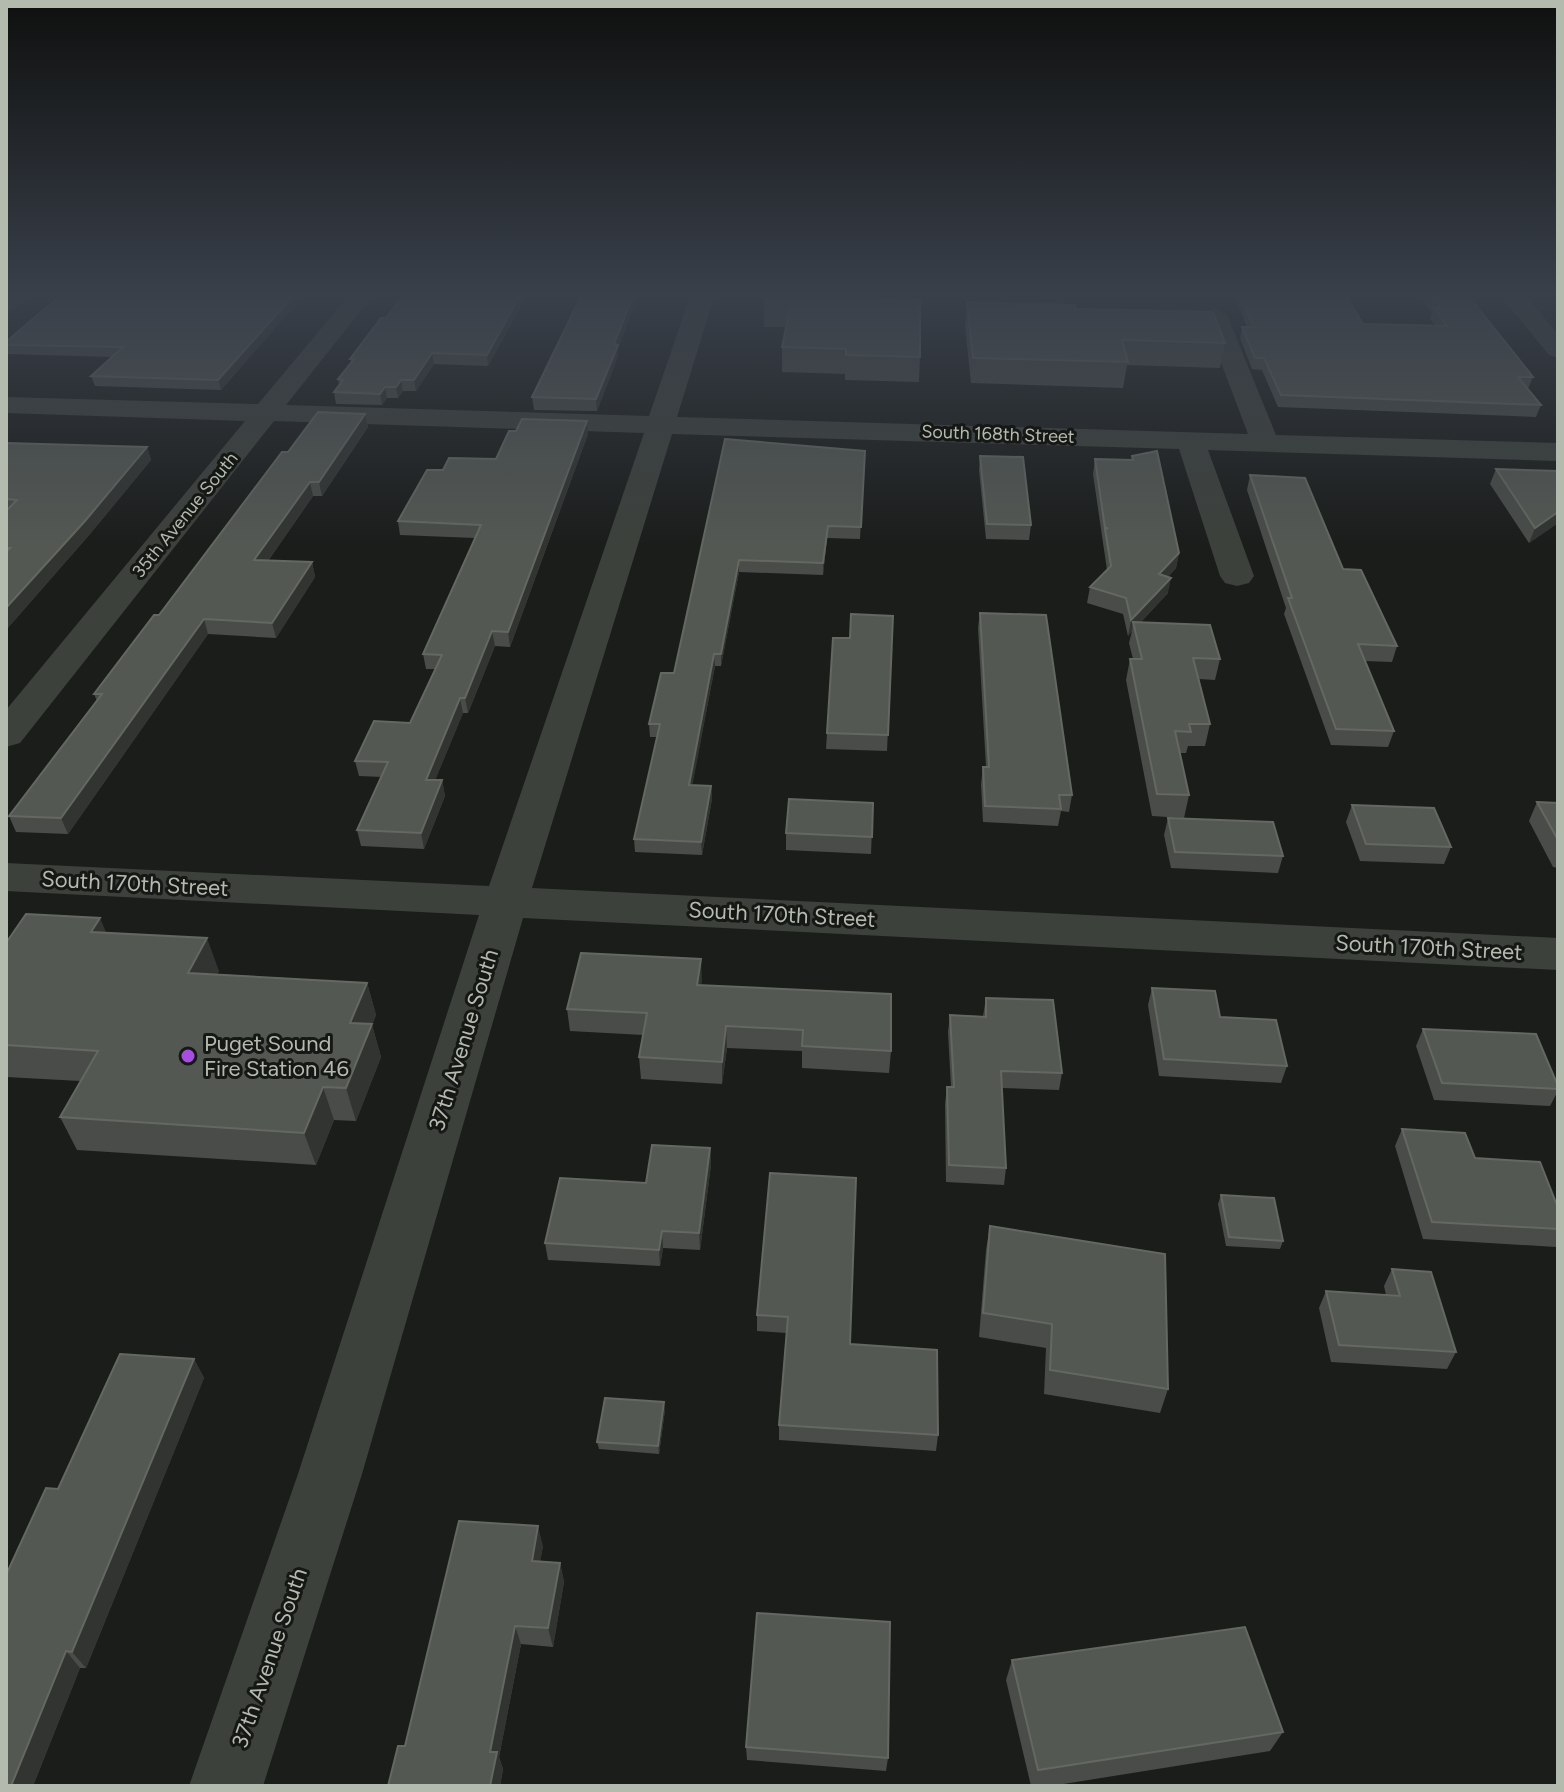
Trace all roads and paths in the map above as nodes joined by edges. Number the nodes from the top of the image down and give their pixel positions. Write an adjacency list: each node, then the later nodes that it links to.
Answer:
1 (296, 378): 5 (street, 35th Avenue South)
2 (676, 378): 6 (street, 37th Avenue South)
3 (1241, 378): 8 (street)
4 (6, 405): 5 (street, South 168th Street)
5 (268, 413): 6 (street, South 168th Street); 11 (street, 35th Avenue South)
6 (661, 423): 7 (street, South 168th Street); 13 (street, 37th Avenue South)
7 (1190, 439): 8 (street, South 168th Street); 10 (street)
8 (1265, 442): 9 (street, South 168th Street)
9 (1558, 452)
10 (1237, 576)
11 (6, 735)
12 (6, 877): 13 (street, South 170th Street)
13 (506, 900): 14 (street, South 170th Street); 15 (street, 37th Avenue South)
14 (1558, 954)
15 (226, 1786)

